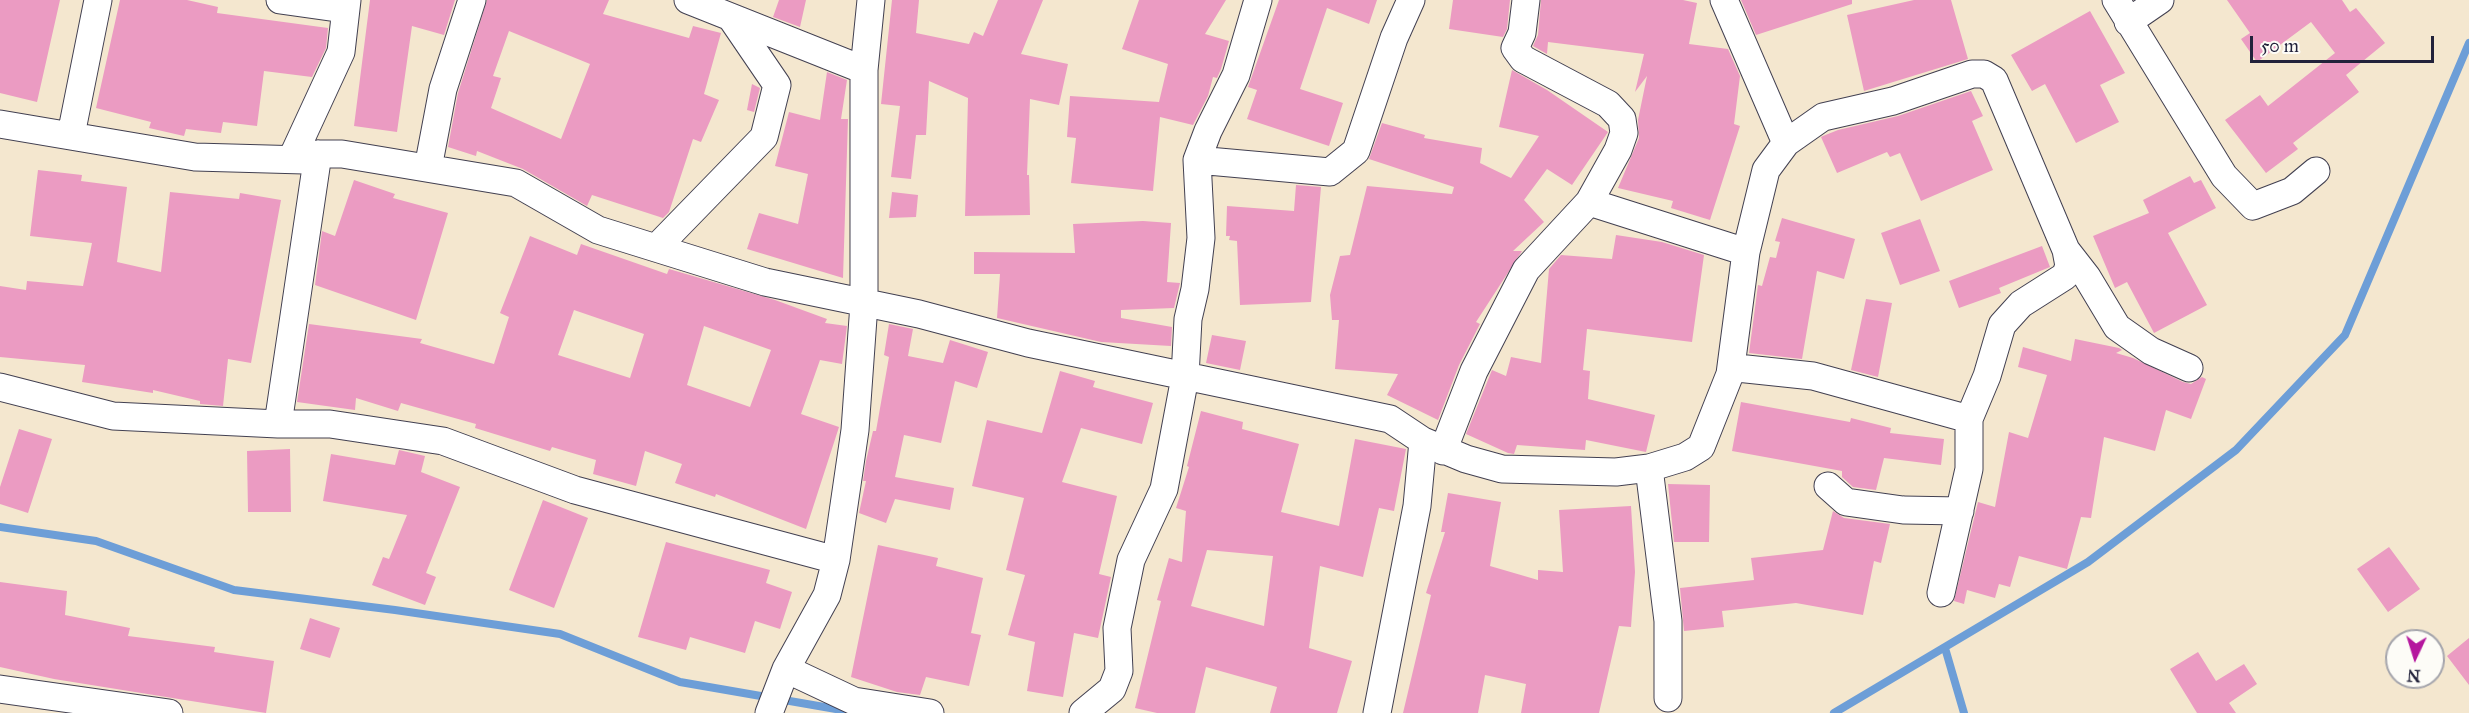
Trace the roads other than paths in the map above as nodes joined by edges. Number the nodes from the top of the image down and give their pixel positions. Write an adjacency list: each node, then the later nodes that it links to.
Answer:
1 (98, 0): 16 (street)
2 (280, 0): 11 (street)
3 (472, 0): 20 (street)
4 (688, 0): 13 (street)
5 (871, 0): 14 (street)
6 (1258, 0): 19 (street)
7 (1411, 0): 19 (street)
8 (1526, 0): 22 (street)
9 (1724, 0): 17 (street)
10 (2160, 0): 12 (street)
11 (346, 4): 18 (street)
12 (2122, 11): 21 (street)
13 (732, 18): 14 (street); 23 (street)
14 (864, 70): 26 (street)
15 (0, 124): 16 (street)
16 (71, 135): 18 (street)
17 (1786, 143): 24 (street); 25 (street)
18 (305, 156): 20 (street); 32 (street)
19 (1197, 160): 29 (street)
20 (428, 168): 23 (street)
21 (2316, 171)
22 (1589, 202): 25 (street); 33 (street)
23 (656, 248): 26 (street)
24 (2066, 250): 27 (street); 31 (street)
25 (1746, 252): 28 (street)
26 (864, 304): 29 (street); 37 (street)
27 (2189, 368)
28 (1730, 374): 31 (street); 34 (street)
29 (1185, 377): 33 (street); 45 (street)
30 (0, 387): 32 (street)
31 (1969, 419): 36 (street)
32 (278, 424): 37 (street)
33 (1433, 446): 34 (street); 46 (street)
34 (1649, 468): 41 (street)
35 (1828, 486): 36 (street)
36 (1960, 511): 38 (street)
37 (836, 560): 39 (street)
38 (1941, 593)
39 (786, 669): 43 (street); 44 (street)
40 (0, 689): 42 (street)
41 (1668, 698)
42 (169, 713)
43 (769, 713)
44 (930, 713)
45 (1083, 713)
46 (1377, 713)

